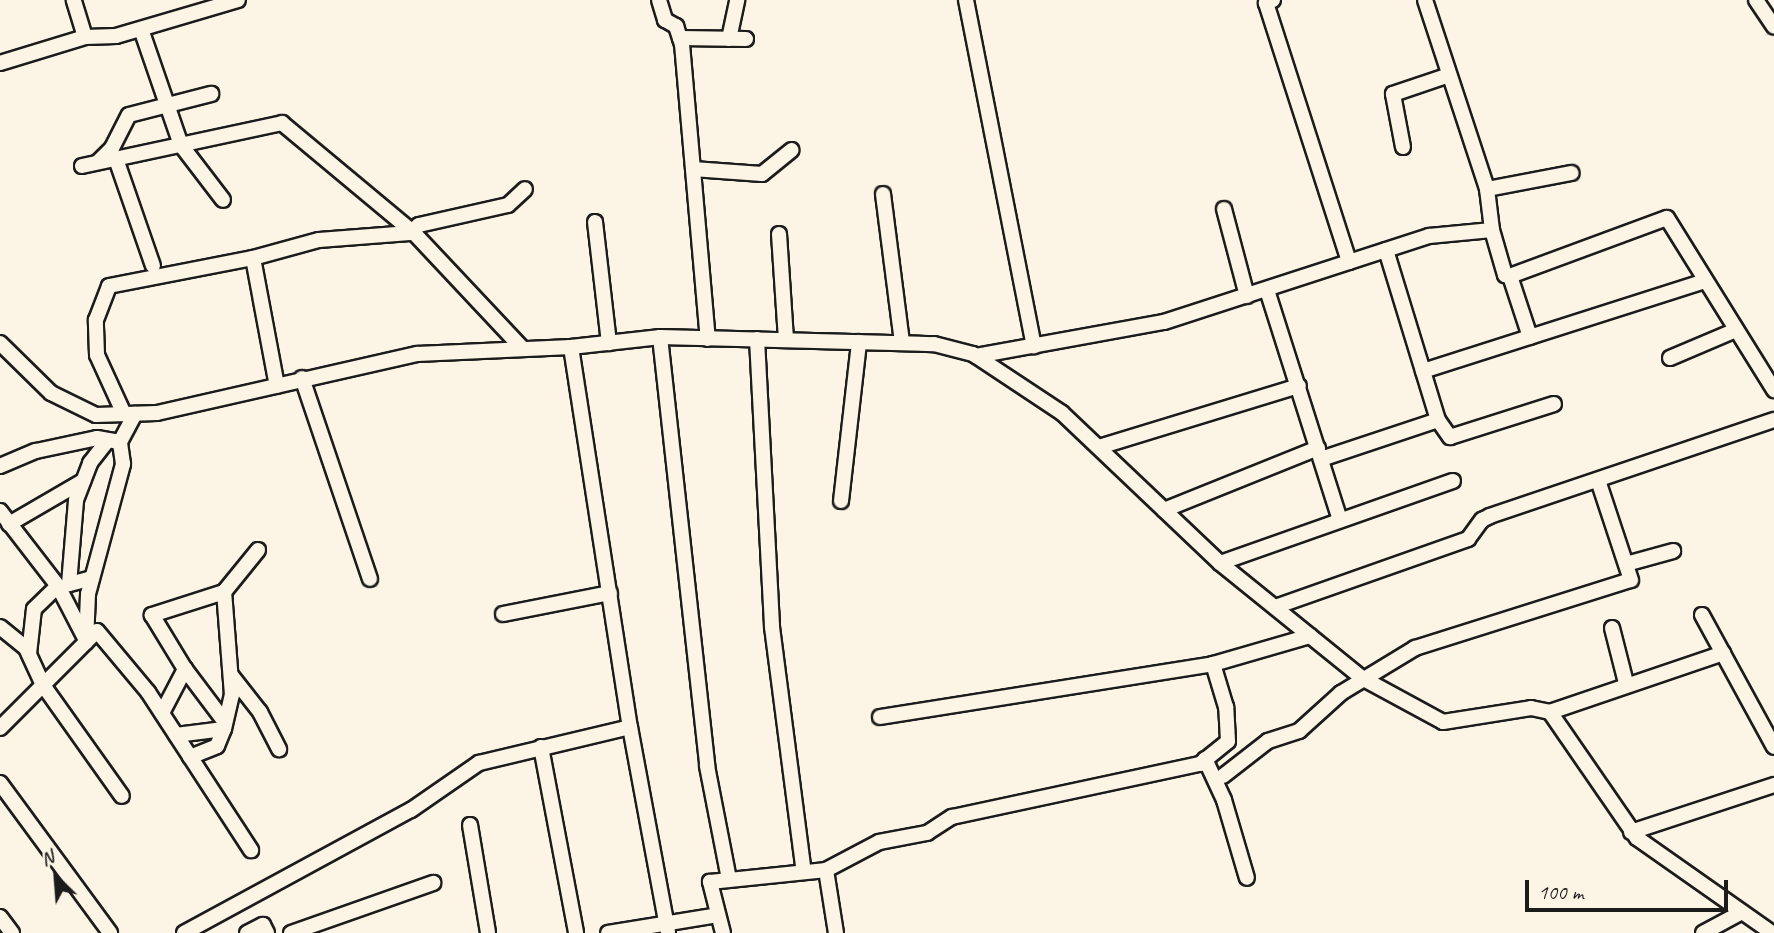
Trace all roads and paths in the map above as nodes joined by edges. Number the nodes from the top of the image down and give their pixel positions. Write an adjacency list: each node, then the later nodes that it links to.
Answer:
1 (74, 0): 11 (street)
2 (238, 0): 10 (street)
3 (659, 0): 12 (street)
4 (737, 0): 13 (street)
5 (966, 0): 54 (street)
6 (1273, 0): 38 (street)
7 (1425, 0): 16 (street)
8 (1756, 0): 9 (street)
9 (1774, 27)
10 (141, 29): 11 (street); 18 (street)
11 (85, 37): 15 (street)
12 (680, 38): 13 (street); 25 (street)
13 (729, 39): 14 (street)
14 (746, 39)
15 (0, 63)
16 (1449, 75): 20 (street); 28 (street)
17 (212, 94): 18 (street)
18 (166, 104): 19 (street); 23 (street)
19 (181, 145): 22 (street); 30 (street); 34 (street)
20 (1404, 147)
21 (792, 150): 25 (street)
22 (117, 159): 23 (street); 39 (street)
23 (98, 163): 24 (street)
24 (82, 166)
25 (693, 169): 47 (street)
26 (1572, 173): 28 (street)
27 (525, 189): 34 (street)
28 (1487, 189): 33 (street)
29 (884, 194): 53 (street)
30 (223, 200)
31 (1224, 209): 43 (street)
32 (595, 222): 52 (street)
33 (1492, 230): 36 (street); 40 (street)
34 (412, 231): 37 (street); 56 (street)
35 (779, 234): 49 (street)
36 (1386, 250): 38 (street); 59 (street)
37 (253, 258): 61 (street); 65 (street)
38 (1349, 262): 42 (street)
39 (153, 266)
40 (1510, 276): 41 (street); 46 (street)
41 (1705, 281): 44 (street); 46 (street)
42 (1268, 290): 43 (street); 62 (street)
43 (1247, 296): 54 (street)
44 (1737, 330): 58 (street); 63 (street)
45 (660, 337): 47 (street); 52 (street); 125 (street)
46 (1530, 337): 59 (street)
47 (708, 339): 48 (street)
48 (757, 339): 49 (street); 123 (street)
49 (786, 339): 50 (street)
50 (859, 342): 53 (street); 75 (street)
51 (0, 343): 65 (street)
52 (609, 343): 55 (street)
53 (902, 343): 57 (street)
54 (1034, 346): 57 (street)
55 (571, 347): 56 (street); 87 (street)
56 (523, 349): 60 (street)
57 (976, 356): 69 (street)
58 (1670, 358)
59 (1423, 371): 67 (street)
60 (302, 378): 61 (street); 84 (street)
61 (277, 386): 65 (street)
62 (1298, 386): 69 (street); 70 (street)
63 (1774, 390)
64 (1554, 404): 67 (street)
65 (130, 414): 68 (street)
66 (1774, 419): 72 (street)
67 (1438, 420): 70 (street)
68 (114, 441): 71 (street); 73 (street); 83 (street)
69 (1099, 447): 76 (street)
70 (1319, 453): 76 (street); 78 (street)
71 (0, 466)
72 (1598, 480): 82 (street); 88 (street)
73 (83, 481): 77 (street); 83 (street)
74 (1453, 481): 78 (street)
75 (841, 501)
76 (1164, 510): 81 (street)
77 (2, 515): 85 (street)
78 (1340, 520): 81 (street)
79 (258, 550): 86 (street)
80 (1673, 551): 82 (street)
81 (1220, 563): 88 (street)
82 (1626, 564): 100 (street)
83 (92, 578): 94 (street)
84 (370, 579)
85 (58, 586): 94 (street); 96 (street)
86 (224, 592): 98 (street); 99 (street)
87 (610, 593): 89 (street); 107 (street)
88 (1275, 607): 93 (street)
89 (503, 614)
90 (1702, 615): 95 (street)
91 (0, 627): 96 (street)
92 (1612, 628): 101 (street)
93 (1310, 636): 97 (street); 100 (street)
94 (86, 642): 102 (street); 104 (street)
95 (1723, 653): 101 (street); 111 (street)
96 (29, 654): 102 (street)
97 (1213, 664): 105 (street); 114 (street)
98 (185, 669): 104 (street); 106 (street)
99 (231, 675): 106 (street); 112 (street)
100 (1362, 678): 103 (street); 115 (street)
101 (1626, 683): 103 (street)
102 (43, 685): 108 (street); 118 (street)
103 (1550, 712): 120 (street)
104 (162, 713): 109 (street)
105 (880, 717)
106 (225, 726): 109 (street); 113 (street)
107 (629, 727): 110 (street); 130 (street)
108 (0, 728)
109 (176, 735): 113 (street)
110 (541, 747): 133 (street); 138 (street)
111 (1774, 747)
112 (279, 749)
113 (190, 757): 121 (street)
114 (1205, 760): 122 (street); 124 (street)
115 (1223, 776)
116 (0, 783): 132 (street)
117 (1774, 785): 120 (street)
118 (122, 796)
119 (470, 825): 137 (street)
120 (1631, 832): 127 (street)
121 (251, 849)
122 (826, 870): 123 (street); 141 (street)
123 (804, 872): 125 (street)
124 (1247, 878)
125 (729, 879): 128 (street)
126 (433, 883): 136 (street)
127 (1742, 912): 142 (street); 143 (street)
128 (718, 915): 130 (street); 140 (street)
129 (0, 917): 131 (street)
130 (667, 928): 139 (street)
131 (12, 933)
132 (110, 933)
133 (184, 933)
134 (247, 933): 135 (street)
135 (267, 933)
136 (291, 933)
137 (488, 933)
138 (576, 933)
139 (608, 933)
140 (723, 933)
141 (836, 933)
142 (1703, 933)
143 (1772, 933)

